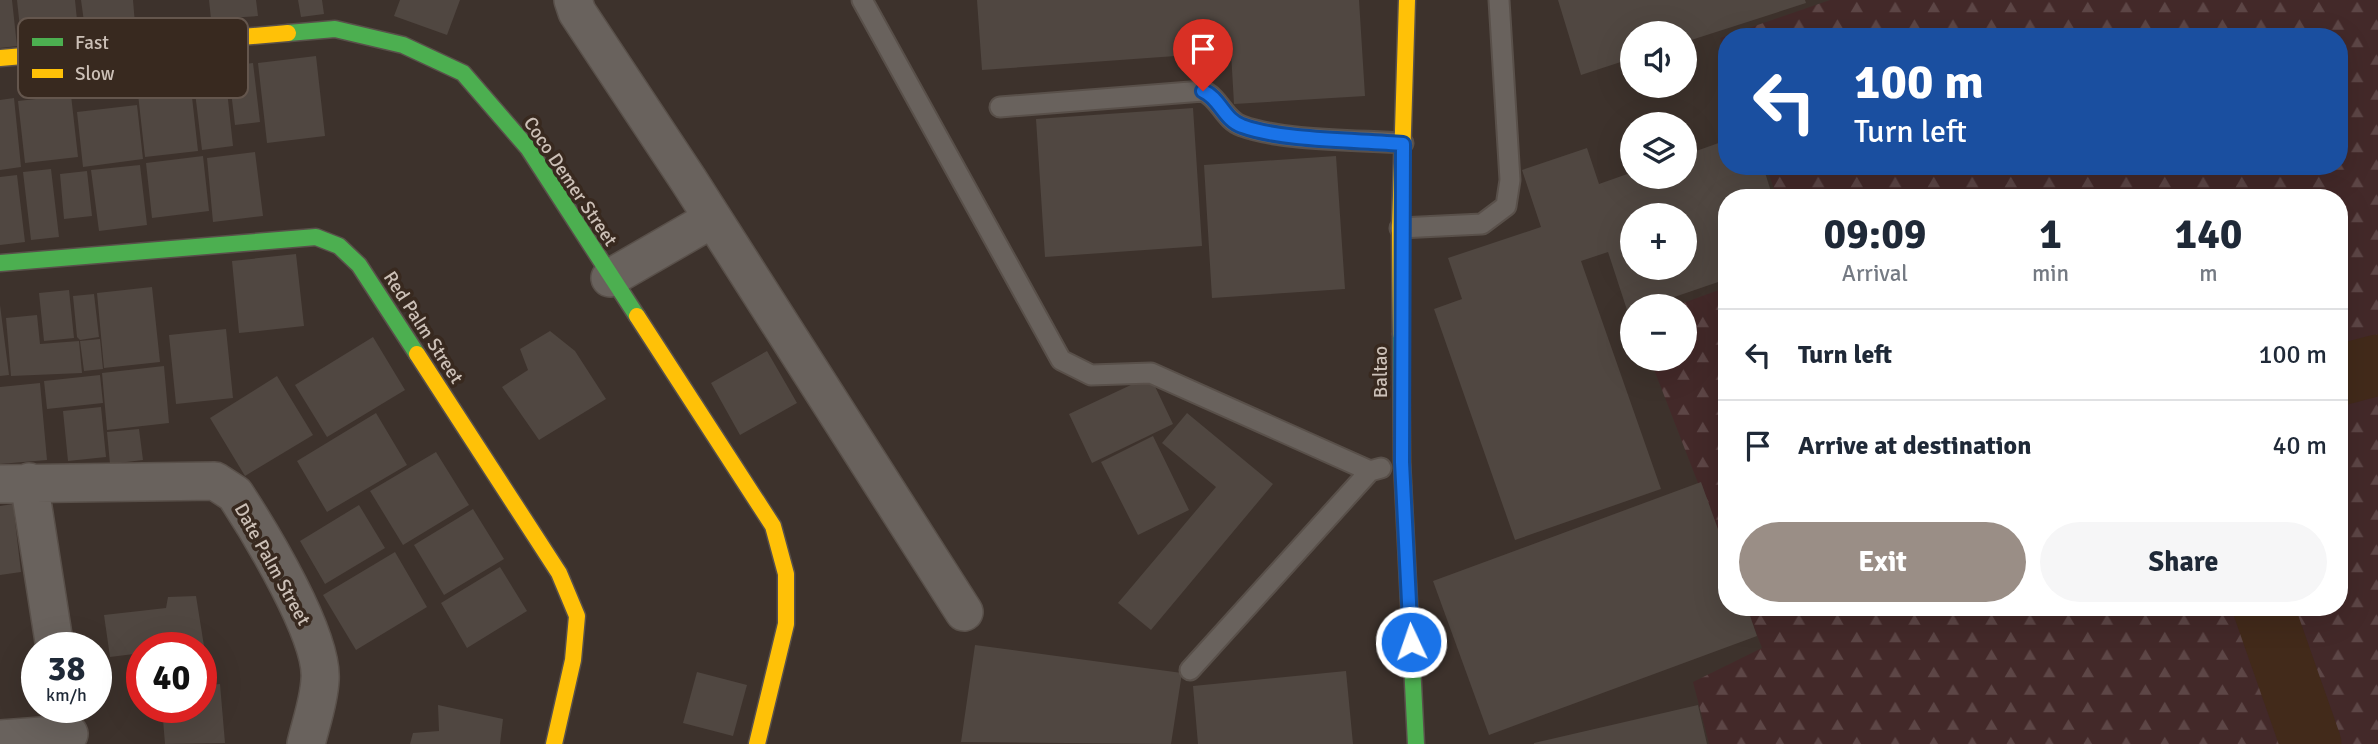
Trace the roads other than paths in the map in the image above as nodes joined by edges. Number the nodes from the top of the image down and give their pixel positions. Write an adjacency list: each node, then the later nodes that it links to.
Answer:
1 (573, 0): 10 (street)
2 (862, 0): 15 (lane)
3 (1407, 0): 9 (street, Baltao)
4 (1499, 0): 11 (lane)
5 (248, 37): 13 (street, Coco Demer Street)
6 (18, 56): 7 (street, Coco Demer Street)
7 (0, 58)
8 (1000, 107): 9 (lane)
9 (1403, 144): 11 (street, Baltao)
10 (712, 219): 13 (street); 17 (street)
11 (1400, 228): 14 (street, Baltao)
12 (0, 262): 23 (street, Red Palm Street)
13 (610, 278): 24 (street, Coco Demer Street)
14 (1402, 462): 15 (lane); 25 (street, Baltao)
15 (1370, 471): 19 (lane)
16 (14, 483): 18 (street); 22 (street, Date Palm Street)
17 (964, 612)
18 (51, 632)
19 (1190, 670)
20 (68, 728): 21 (street)
21 (0, 739)
22 (306, 744)
23 (554, 744)
24 (757, 744)
25 (1416, 744)

